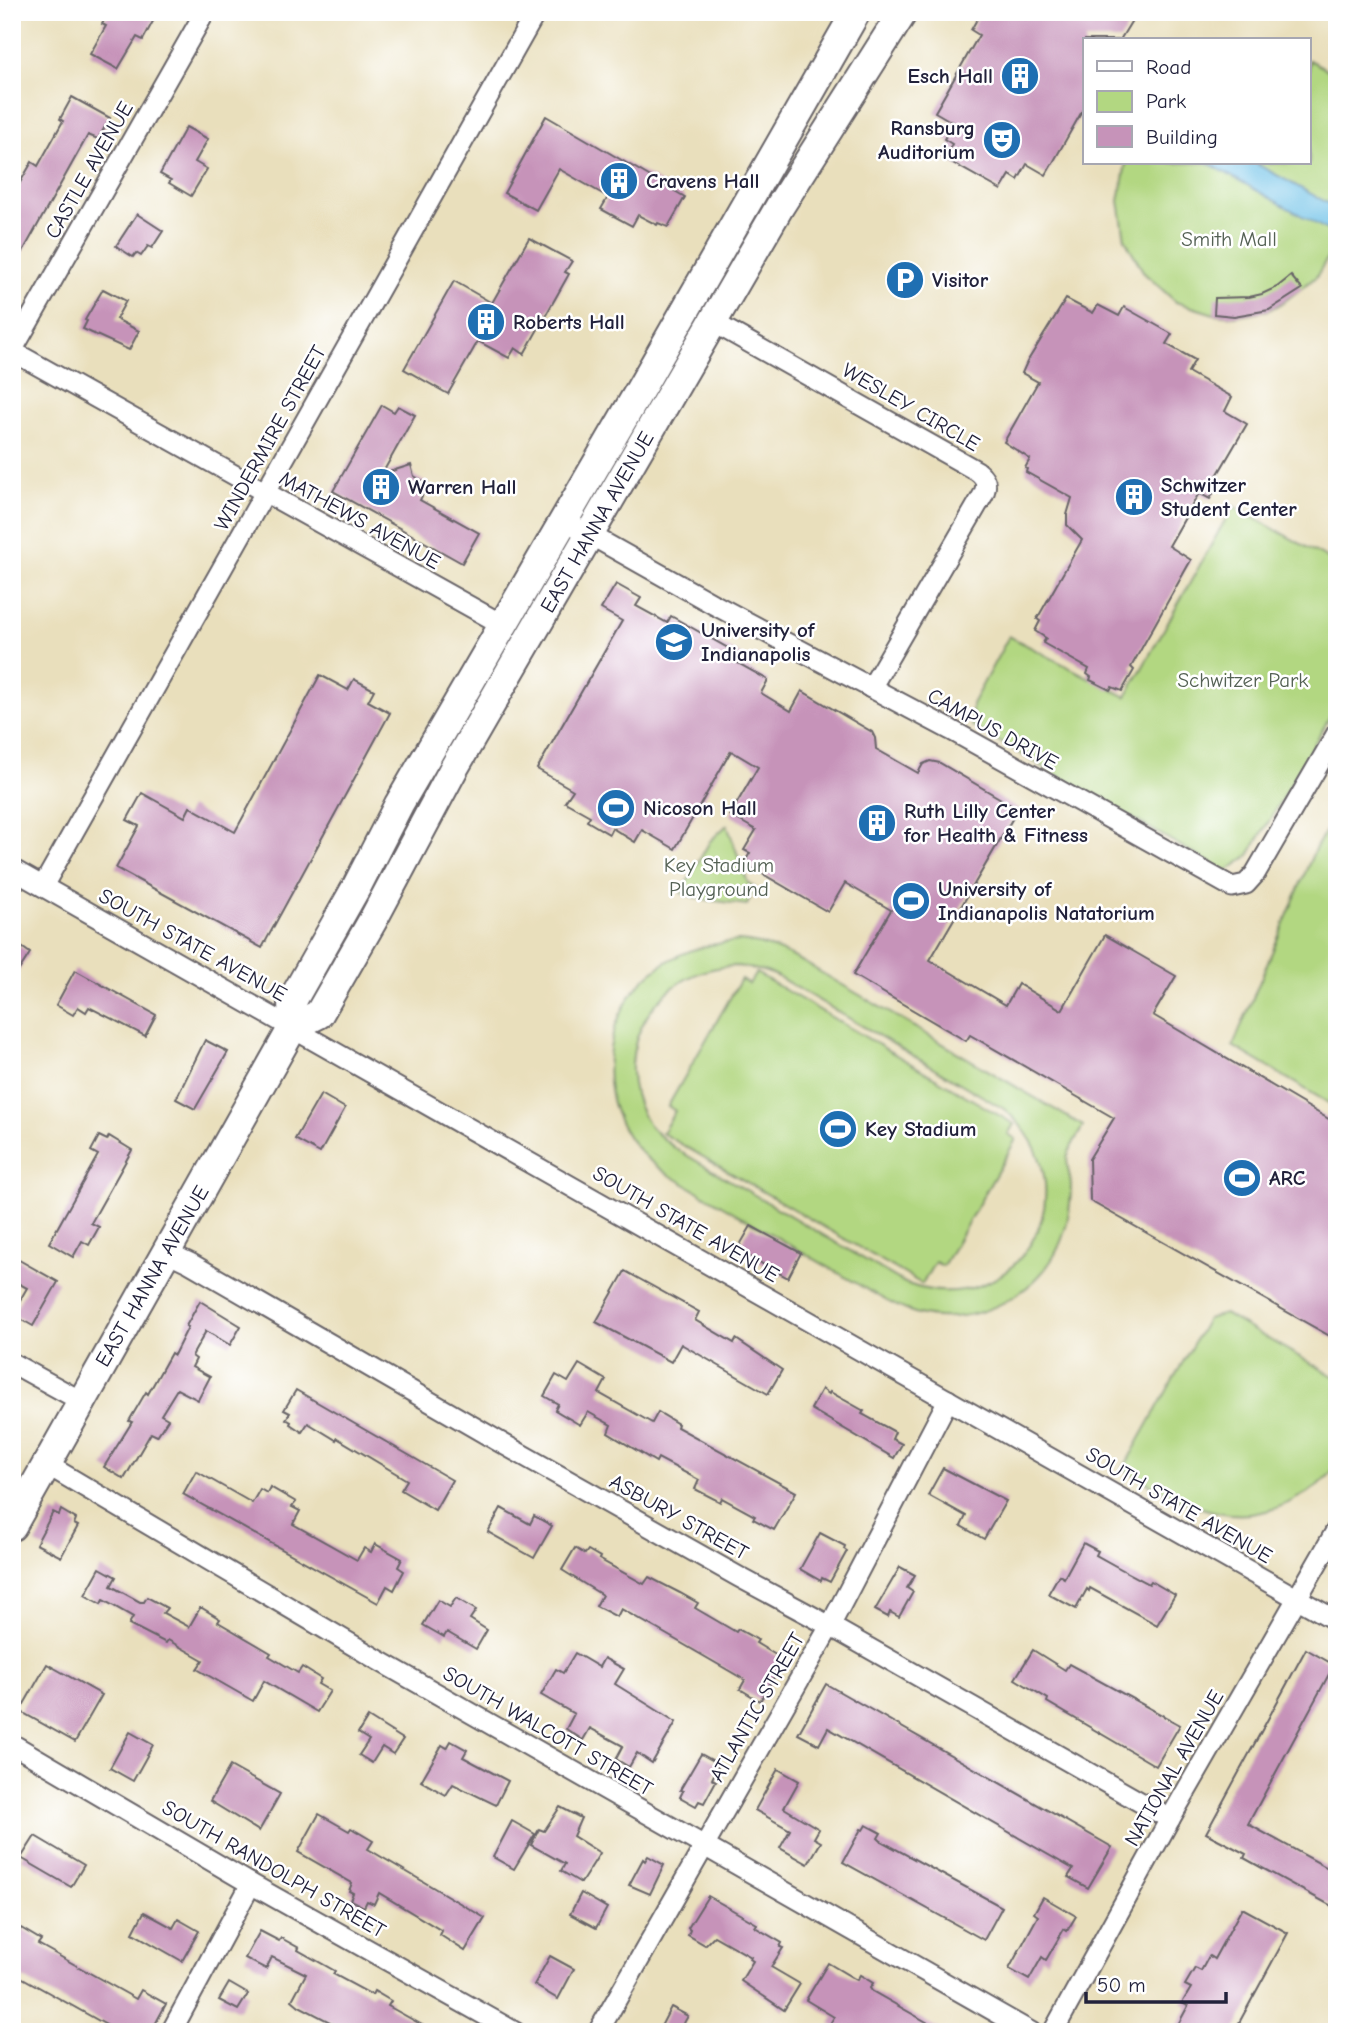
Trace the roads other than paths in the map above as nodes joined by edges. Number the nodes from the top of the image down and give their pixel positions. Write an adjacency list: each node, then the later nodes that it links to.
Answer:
1 (205, 12): 6 (street, CASTLE AVENUE)
2 (537, 12): 7 (street, WINDERMIRE STREET)
3 (856, 12): 8 (main road, EAST HANNA AVENUE)
4 (903, 12): 5 (main road, EAST HANNA AVENUE)
5 (713, 322): 9 (main road, EAST HANNA AVENUE); 11 (street, WESLEY CIRCLE)
6 (12, 351): 7 (street, MATHEWS AVENUE)
7 (264, 494): 10 (street, MATHEWS AVENUE); 14 (street, WINDERMIRE STREET)
8 (564, 520): 9 (street, CAMPUS DRIVE); 10 (main road, EAST HANNA AVENUE)
9 (590, 534): 11 (street, CAMPUS DRIVE); 15 (main road, EAST HANNA AVENUE)
10 (503, 625): 15 (main road, EAST HANNA AVENUE)
11 (871, 688): 12 (street, CAMPUS DRIVE)
12 (1337, 733)
13 (12, 869): 14 (street, SOUTH STATE AVENUE)
14 (43, 886): 15 (street, SOUTH STATE AVENUE)
15 (293, 1027): 16 (main road, EAST HANNA AVENUE); 18 (street, SOUTH STATE AVENUE)
16 (167, 1252): 19 (main road, EAST HANNA AVENUE); 25 (street, ASBURY STREET)
17 (12, 1363): 19 (street)
18 (948, 1400): 23 (street, SOUTH STATE AVENUE); 25 (street, ATLANTIC STREET)
19 (81, 1401): 20 (main road, EAST HANNA AVENUE)
20 (46, 1464): 21 (main road, EAST HANNA AVENUE); 28 (street, SOUTH WALCOTT STREET)
21 (12, 1526)
22 (1337, 1529): 23 (street, NATIONAL AVENUE)
23 (1297, 1599): 24 (street, SOUTH STATE AVENUE); 27 (street, NATIONAL AVENUE)
24 (1337, 1621)
25 (830, 1626): 27 (street, ASBURY STREET); 28 (street, ATLANTIC STREET)
26 (12, 1744): 29 (street, SOUTH RANDOLPH STREET)
27 (1170, 1819): 34 (street, NATIONAL AVENUE)
28 (704, 1846): 32 (street, ATLANTIC STREET); 33 (street, SOUTH WALCOTT STREET)
29 (251, 1884): 30 (street); 31 (street, SOUTH RANDOLPH STREET)
30 (171, 2032)
31 (515, 2032)
32 (598, 2032)
33 (1031, 2032)
34 (1053, 2032)

